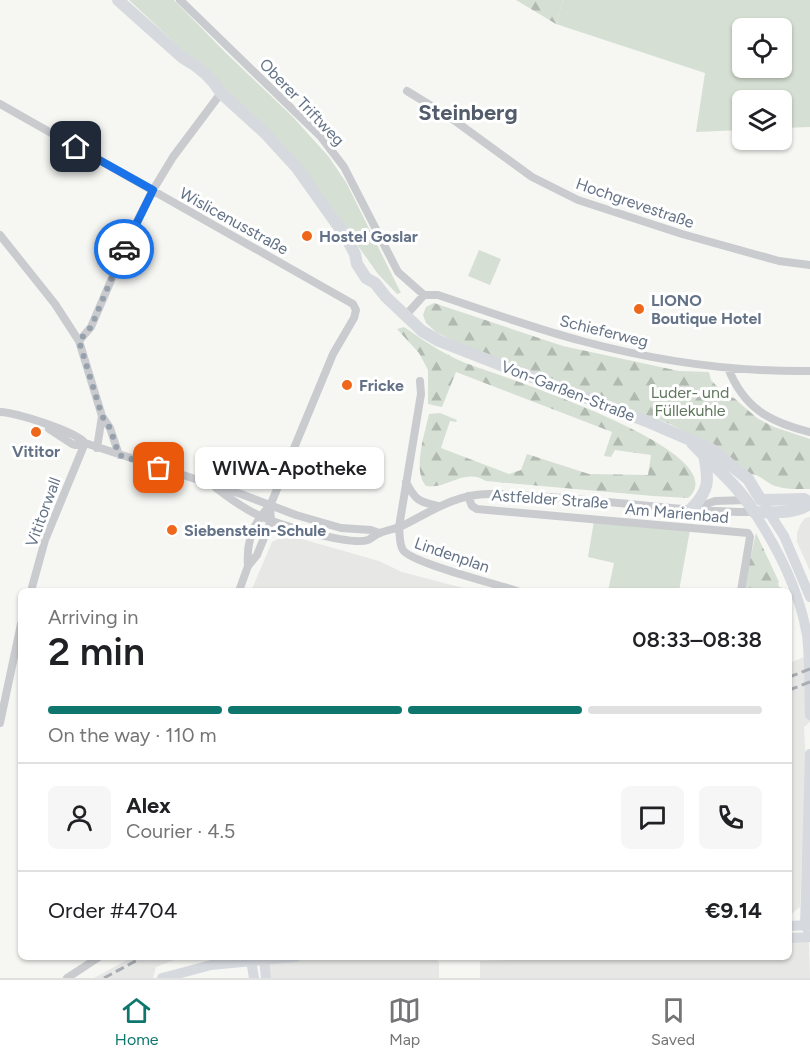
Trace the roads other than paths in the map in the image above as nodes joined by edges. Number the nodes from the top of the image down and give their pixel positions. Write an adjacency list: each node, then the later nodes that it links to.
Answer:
1 (118, 0): 4 (main road, Von-Garßen-Straße)
2 (180, 0): 9 (street, Oberer Triftweg)
3 (407, 91): 8 (street, Hochgrevestraße)
4 (221, 93): 6 (street); 10 (main road, Von-Garßen-Straße)
5 (0, 104): 6 (street, Wislicenusstraße)
6 (153, 190): 11 (street); 29 (street, Wislicenusstraße)
7 (0, 235): 11 (street)
8 (810, 266)
9 (424, 295): 10 (street); 12 (street, Schieferweg)
10 (406, 315): 18 (main road, Von-Garßen-Straße)
11 (79, 341): 16 (street)
12 (728, 368): 13 (street, Schieferweg); 17 (street)
13 (810, 371)
14 (420, 381): 23 (street)
15 (0, 412): 19 (street, Astfelder Straße)
16 (102, 416): 20 (street); 21 (street)
17 (810, 432)
18 (689, 440): 22 (main road, Von-Garßen-Straße); 27 (main road, Von-Garßen-Straße)
19 (85, 443): 20 (street, Astfelder Straße); 39 (street, Vititorwall)
20 (97, 448): 21 (street, Astfelder Straße)
21 (119, 455): 24 (street, Astfelder Straße)
22 (704, 455): 26 (main road, Von-Garßen-Straße); 31 (main road)
23 (406, 482): 30 (street); 36 (street)
24 (216, 488): 29 (street, Astfelder Straße); 34 (street, Astfelder Straße)
25 (468, 496): 30 (street, Astfelder Straße); 31 (street, Astfelder Straße); 42 (street, Am Marienbad)
26 (747, 500): 27 (street, Astfelder Straße); 31 (street, Astfelder Straße); 32 (main road, Von-Garßen-Straße)
27 (761, 500): 28 (main road, Astfelder Straße); 33 (main road, Von-Garßen-Straße)
28 (810, 503): 33 (main road, Astfelder Straße)
29 (270, 506): 34 (street); 35 (street); 37 (street, Astfelder Straße)
30 (438, 506): 36 (street, Astfelder Straße)
31 (691, 509): 32 (street, Astfelder Straße)
32 (754, 512): 33 (main road, Astfelder Straße); 45 (main road, Von-Garßen-Straße)
33 (769, 512): 43 (main road, Von-Garßen-Straße)
34 (259, 516): 35 (street, Astfelder Straße); 38 (street)
35 (271, 521): 37 (street, Astfelder Straße); 38 (street)
36 (399, 527): 37 (street, Astfelder Straße); 41 (street, Lindenplan)
37 (380, 533)
38 (248, 566): 40 (street)
39 (32, 588)
40 (240, 588)
41 (508, 588)
42 (742, 588)
43 (810, 597)
44 (18, 638): 46 (street)
45 (810, 715)
46 (0, 723)
47 (810, 754): 49 (main road)
48 (792, 927): 49 (main road)
49 (809, 930): 50 (main road)
50 (792, 937)
51 (94, 960): 54 (street)
52 (251, 960): 55 (main road); 56 (main road)
53 (264, 960): 57 (main road)
54 (67, 978)
55 (162, 978)
56 (254, 978)
57 (266, 978)

